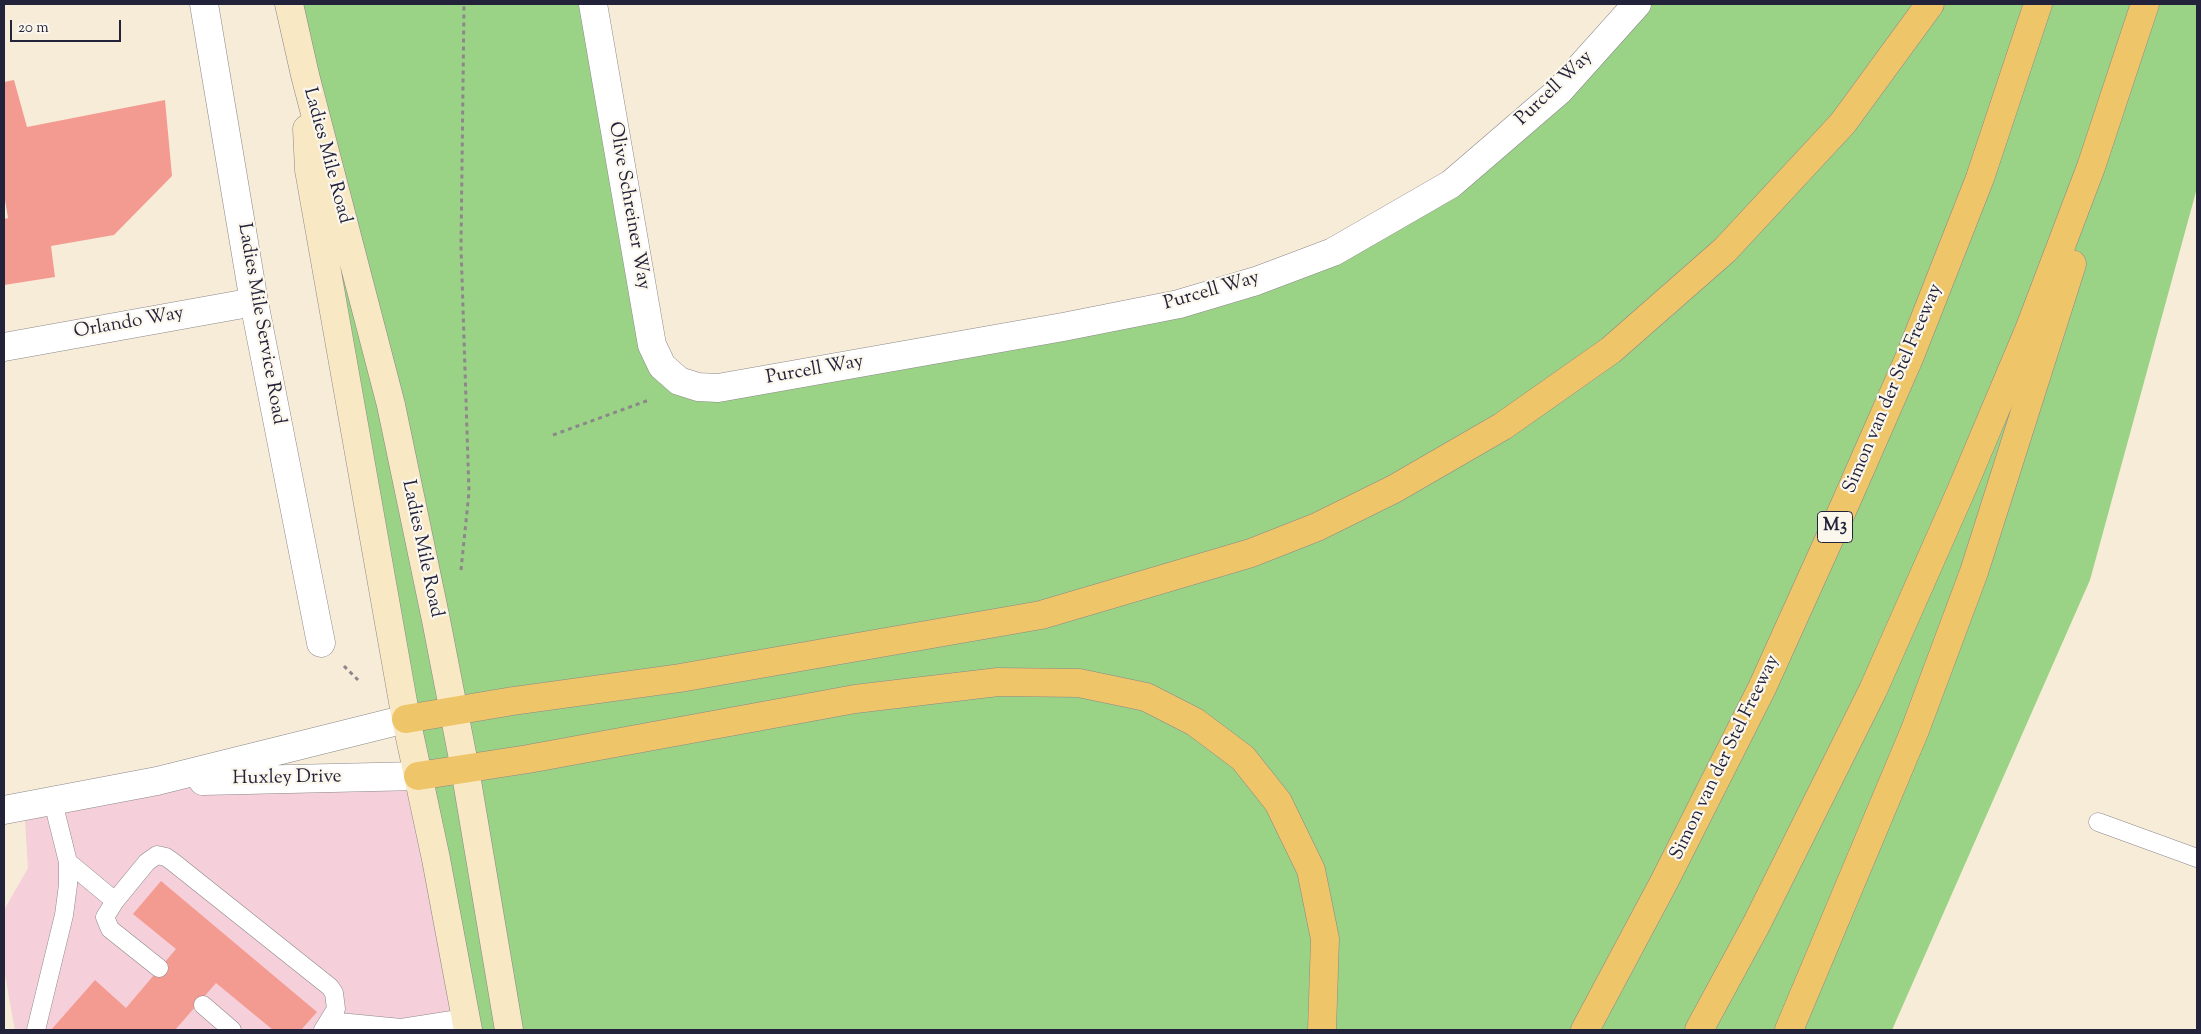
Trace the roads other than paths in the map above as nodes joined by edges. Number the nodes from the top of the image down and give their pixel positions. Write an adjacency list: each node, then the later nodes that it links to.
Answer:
1 (204, 4): 10 (street, Ladies Mile Service Road)
2 (289, 4): 8 (main road, Ladies Mile Road)
3 (592, 4): 12 (street, Olive Schreiner Way)
4 (1637, 4): 12 (street, Purcell Way)
5 (1930, 4): 14 (highway)
6 (2038, 4): 33 (highway, Simon van der Stel Freeway / M3)
7 (2145, 4): 9 (highway)
8 (305, 75): 14 (main road, Ladies Mile Road); 15 (main road, Ladies Mile Road)
9 (2091, 167): 34 (highway); 35 (highway)
10 (254, 302): 11 (street, Orlando Way); 13 (street, Ladies Mile Service Road)
11 (4, 347)
12 (688, 384)
13 (321, 643)
14 (453, 710): 15 (highway); 16 (main road, Ladies Mile Road)
15 (406, 719): 17 (main road, Ladies Mile Road); 18 (street, Huxley Drive)
16 (465, 769): 17 (highway); 31 (main road, Ladies Mile Road); 32 (highway)
17 (418, 776): 18 (street, Huxley Drive); 27 (main road, Ladies Mile Road)
18 (157, 781): 19 (street, Huxley Drive)
19 (53, 802): 20 (street, Huxley Drive); 23 (lane)
20 (4, 810)
21 (2098, 822): 22 (lane)
22 (2197, 858)
23 (68, 862): 24 (lane); 29 (lane)
24 (115, 901): 25 (lane); 28 (lane)
25 (160, 968)
26 (203, 1005): 30 (lane)
27 (467, 1024): 28 (lane)
28 (326, 1026)
29 (36, 1030)
30 (232, 1030)
31 (509, 1030)
32 (1322, 1030)
33 (1585, 1030)
34 (1699, 1030)
35 (1789, 1030)

